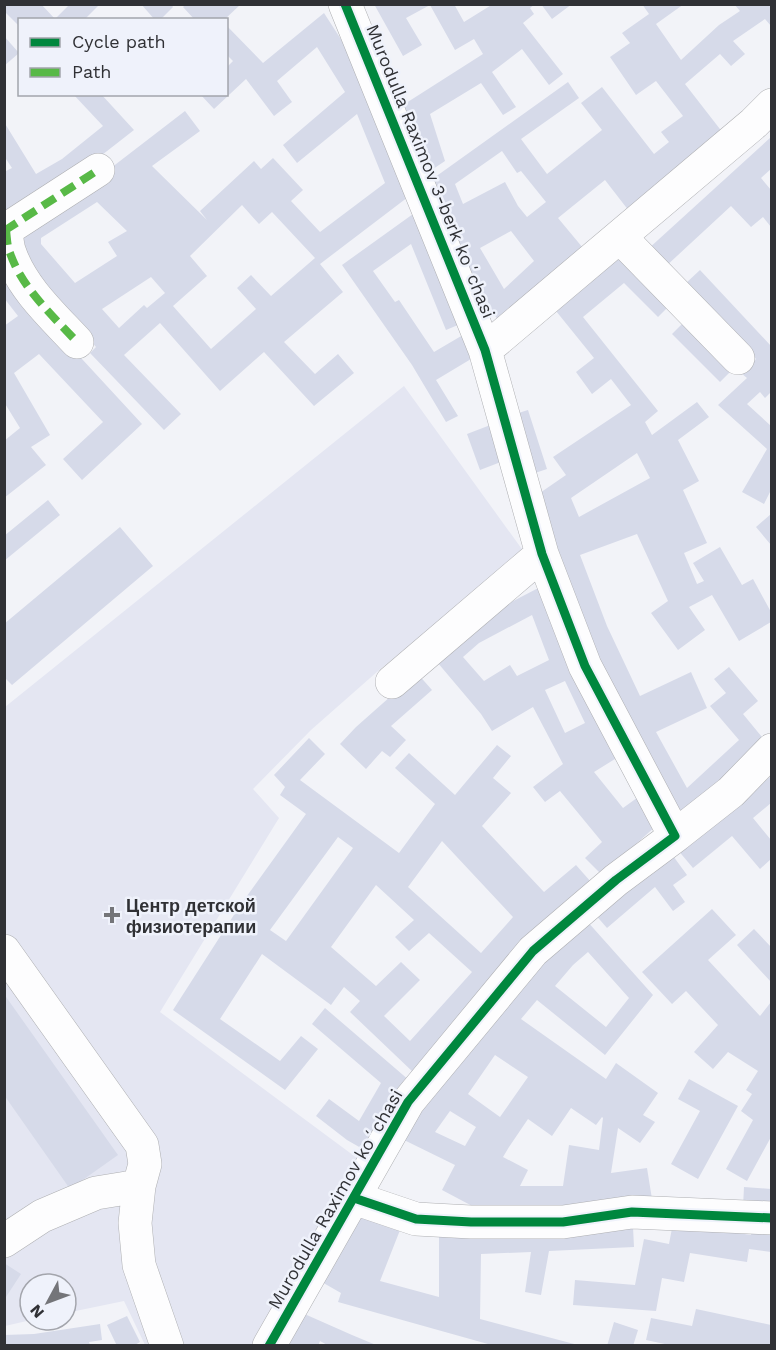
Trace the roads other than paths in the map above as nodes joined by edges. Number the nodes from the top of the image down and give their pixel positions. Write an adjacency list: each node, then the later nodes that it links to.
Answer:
1 (345, 4): 7 (street, Murodulla Raximov 3-berk koʻchasi)
2 (771, 105): 5 (street)
3 (98, 170): 4 (street)
4 (5, 231): 6 (street)
5 (620, 237): 7 (street); 8 (street)
6 (77, 342)
7 (485, 350): 9 (street)
8 (738, 358)
9 (542, 554): 10 (street); 12 (street)
10 (392, 682)
11 (771, 750): 12 (street, Murodulla Raximov koʻchasi)
12 (675, 836): 15 (street, Murodulla Raximov koʻchasi)
13 (4, 951): 14 (street)
14 (139, 1186): 17 (street); 18 (street)
15 (354, 1198): 16 (street); 19 (street, Murodulla Raximov koʻchasi)
16 (771, 1218)
17 (4, 1241)
18 (167, 1346)
19 (269, 1346)

